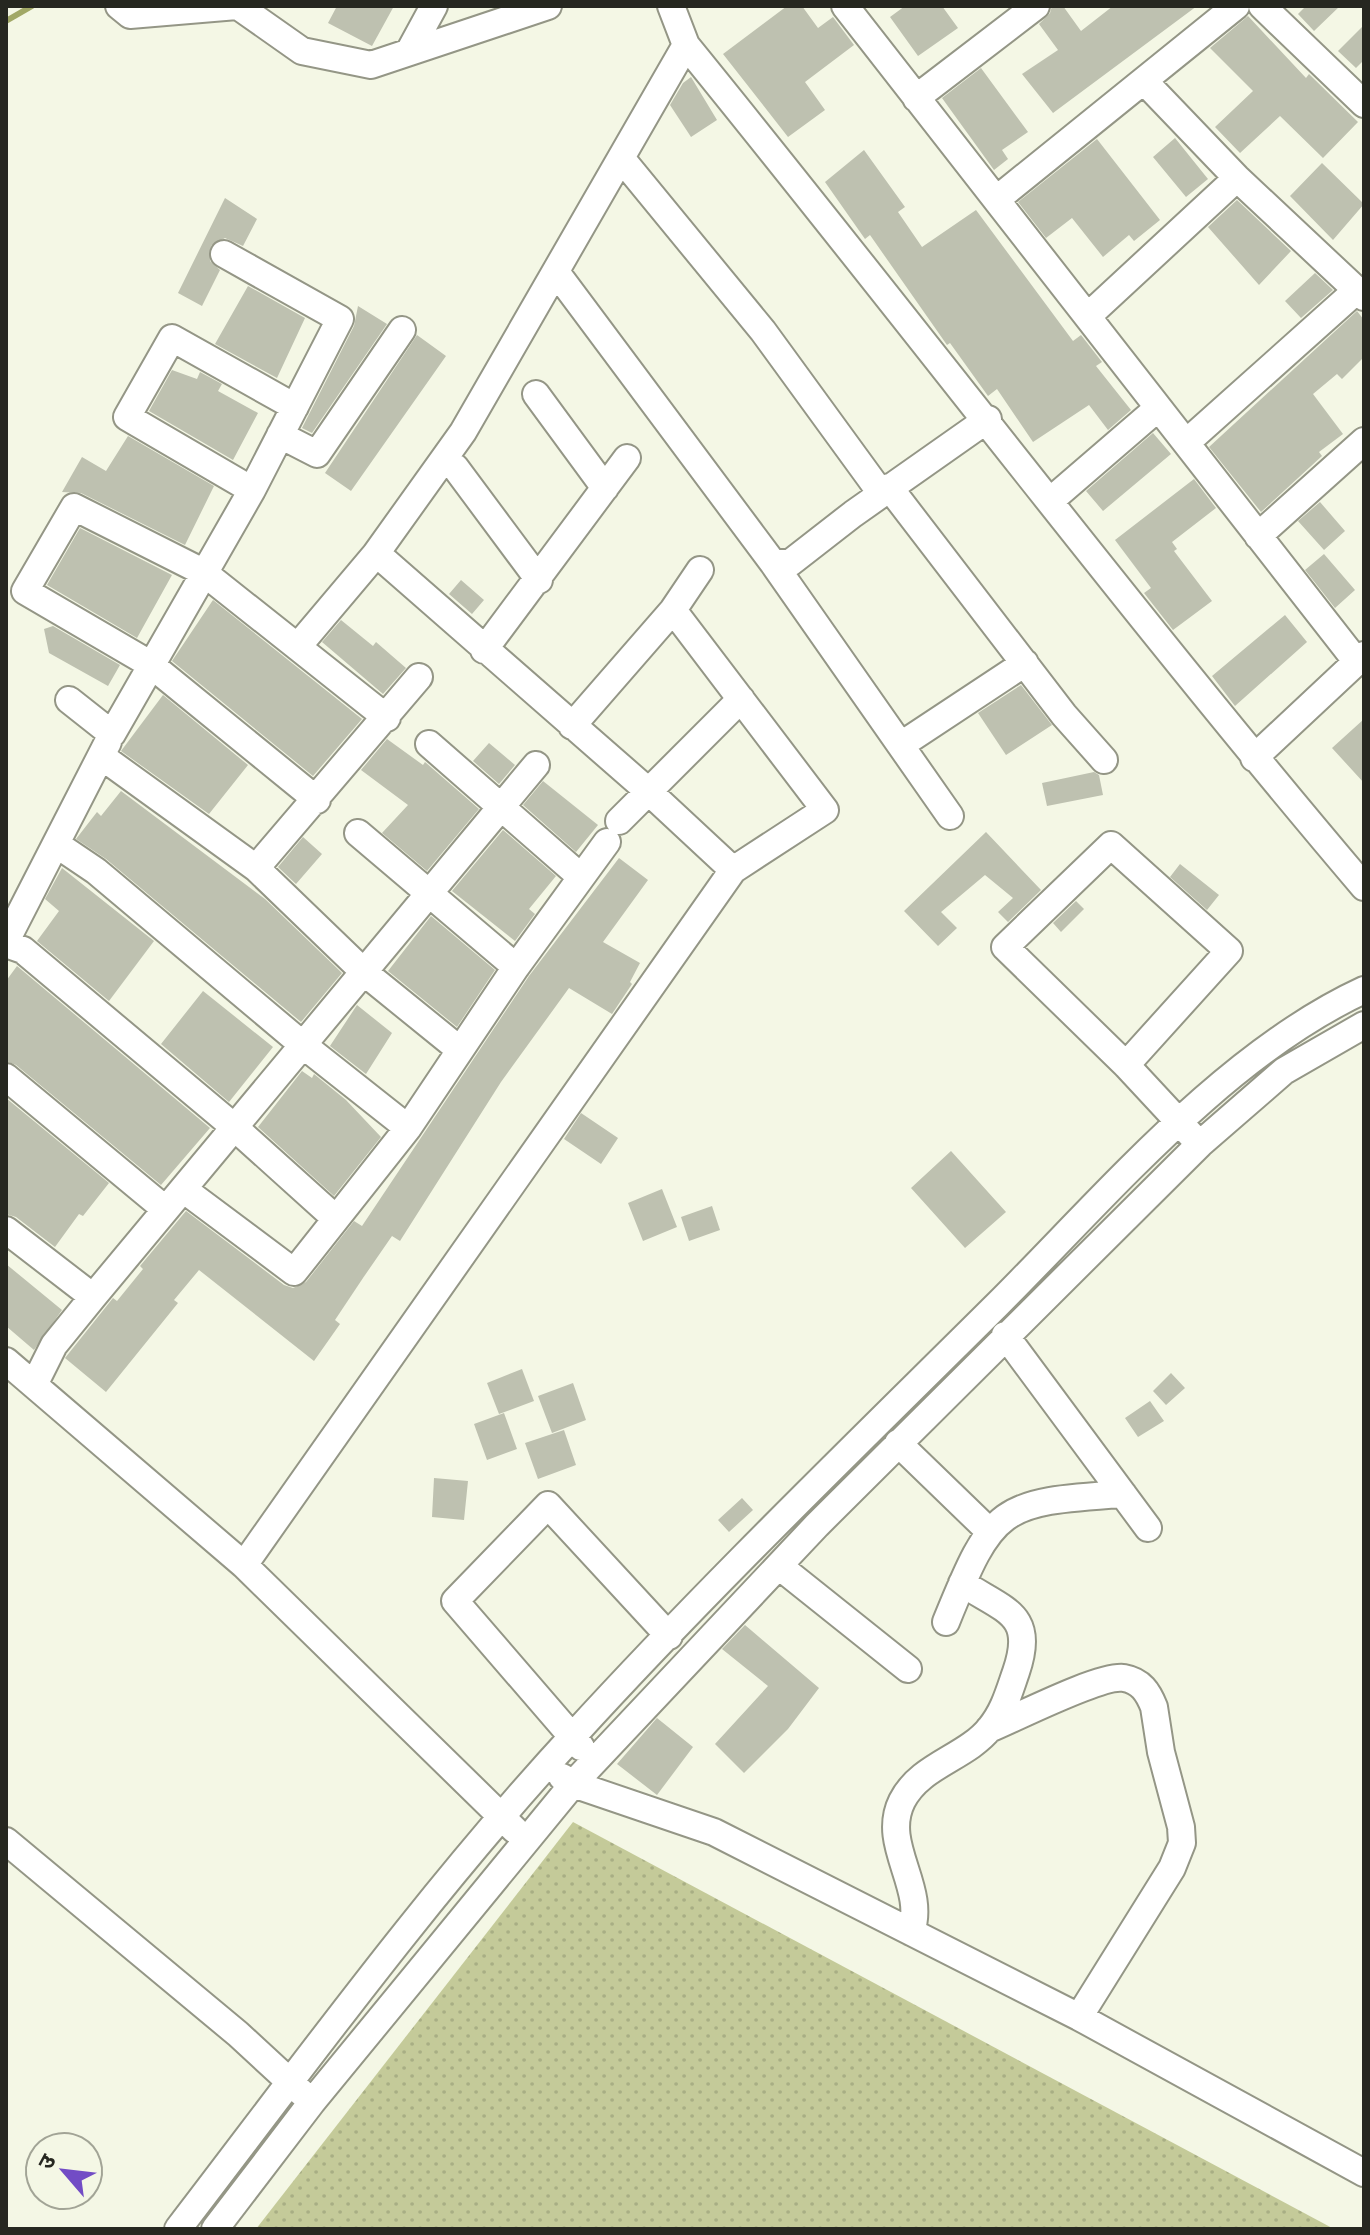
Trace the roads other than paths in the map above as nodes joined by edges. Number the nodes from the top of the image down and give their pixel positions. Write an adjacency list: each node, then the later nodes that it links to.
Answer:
1 (119, 6): 10 (street)
2 (238, 6): 10 (street); 12 (street)
3 (434, 6): 12 (street)
4 (671, 6): 11 (street)
5 (845, 6): 14 (street)
6 (1036, 6): 14 (street)
7 (1236, 6): 13 (street)
8 (1262, 6): 15 (street)
9 (542, 7): 12 (street)
10 (201, 8)
11 (686, 45): 16 (street); 27 (street)
12 (409, 52)
13 (1144, 81): 17 (street); 18 (street)
14 (916, 98): 18 (street)
15 (1364, 104)
16 (621, 158): 20 (street); 35 (street)
17 (1237, 178): 21 (street); 22 (street)
18 (997, 199): 22 (street)
19 (224, 254): 25 (street)
20 (556, 272): 39 (street); 44 (street)
21 (1361, 294): 30 (street)
22 (1088, 316): 26 (street)
23 (402, 330): 28 (street)
24 (536, 394): 33 (street)
25 (295, 407): 28 (street); 34 (street)
26 (1158, 408): 30 (street); 36 (street)
27 (988, 419): 35 (street); 36 (street)
28 (280, 435): 34 (street)
29 (1364, 441): 37 (street)
30 (1187, 442): 37 (street)
31 (627, 458): 33 (street)
32 (455, 467): 42 (street)
33 (605, 488): 42 (street)
34 (252, 490): 41 (street)
35 (885, 490): 39 (street); 47 (street)
36 (1050, 501): 57 (street)
37 (1258, 536): 46 (street)
38 (384, 560): 45 (street)
39 (773, 563): 56 (street)
40 (700, 570): 43 (street)
41 (203, 572): 44 (street); 48 (street); 48 (street)
42 (539, 580): 45 (street)
43 (673, 610): 50 (street); 53 (street)
44 (299, 645): 52 (street)
45 (484, 650): 53 (street)
46 (1360, 658): 57 (street)
47 (1025, 663): 56 (street); 58 (street)
48 (150, 664): 55 (street); 61 (street)
49 (419, 677): 52 (street)
50 (741, 699): 60 (street); 67 (street)
51 (69, 700): 55 (street)
52 (387, 718): 61 (street)
53 (572, 726): 60 (street)
54 (429, 744): 62 (street)
55 (106, 745): 65 (street); 66 (street)
56 (901, 745): 63 (street)
57 (1254, 758): 69 (street)
58 (1104, 760)
59 (536, 765): 62 (street)
60 (647, 790): 67 (street); 68 (street)
61 (317, 800): 66 (street)
62 (502, 808): 68 (street); 70 (street)
63 (950, 816)
64 (358, 833): 70 (street)
65 (56, 844): 71 (street); 76 (street)
66 (256, 868): 73 (street)
67 (733, 870): 98 (street)
68 (581, 877): 72 (street)
69 (1364, 887)
70 (428, 893): 72 (street); 73 (street)
71 (6, 943): 81 (street)
72 (516, 967): 77 (street)
73 (365, 973): 76 (street); 77 (street)
74 (1364, 990): 80 (street)
75 (1364, 1025): 83 (street)
76 (303, 1045): 81 (street); 82 (street)
77 (460, 1050): 82 (street)
78 (1126, 1065): 78 (street); 80 (street)
79 (6, 1077): 85 (street)
80 (1180, 1123): 83 (street); 88 (street)
81 (233, 1126): 84 (street); 86 (street)
82 (408, 1128): 86 (street)
83 (1200, 1144): 89 (street)
84 (183, 1189): 85 (street); 86 (street)
85 (165, 1209): 90 (street)
86 (334, 1217)
87 (6, 1230): 90 (street)
88 (1060, 1242): 89 (street); 102 (street)
89 (1081, 1260): 91 (street)
90 (93, 1297): 93 (street)
91 (1005, 1335): 94 (street); 95 (street)
92 (6, 1361): 93 (street)
93 (34, 1385): 98 (street)
94 (898, 1443): 97 (street); 99 (street)
95 (1123, 1494): 96 (street); 97 (street)
96 (1148, 1528)
97 (989, 1531): 100 (street)
98 (244, 1565): 109 (street)
99 (779, 1566): 103 (street); 106 (street)
100 (962, 1583): 101 (street); 104 (street)
101 (946, 1622)
102 (669, 1636): 105 (street); 105 (street)
103 (908, 1669)
104 (989, 1729): 112 (street); 113 (street)
105 (572, 1736): 106 (street); 107 (street)
106 (594, 1762): 108 (street)
107 (546, 1766): 108 (street); 109 (street)
108 (573, 1784): 111 (street); 112 (street)
109 (502, 1818): 111 (street); 114 (street)
110 (6, 1841): 114 (street)
111 (526, 1841): 115 (street)
112 (911, 1932): 113 (street)
113 (1079, 2017): 116 (street)
114 (290, 2082): 115 (street); 117 (street)
115 (312, 2102): 118 (street)
116 (1364, 2173)
117 (178, 2229)
118 (215, 2229)

